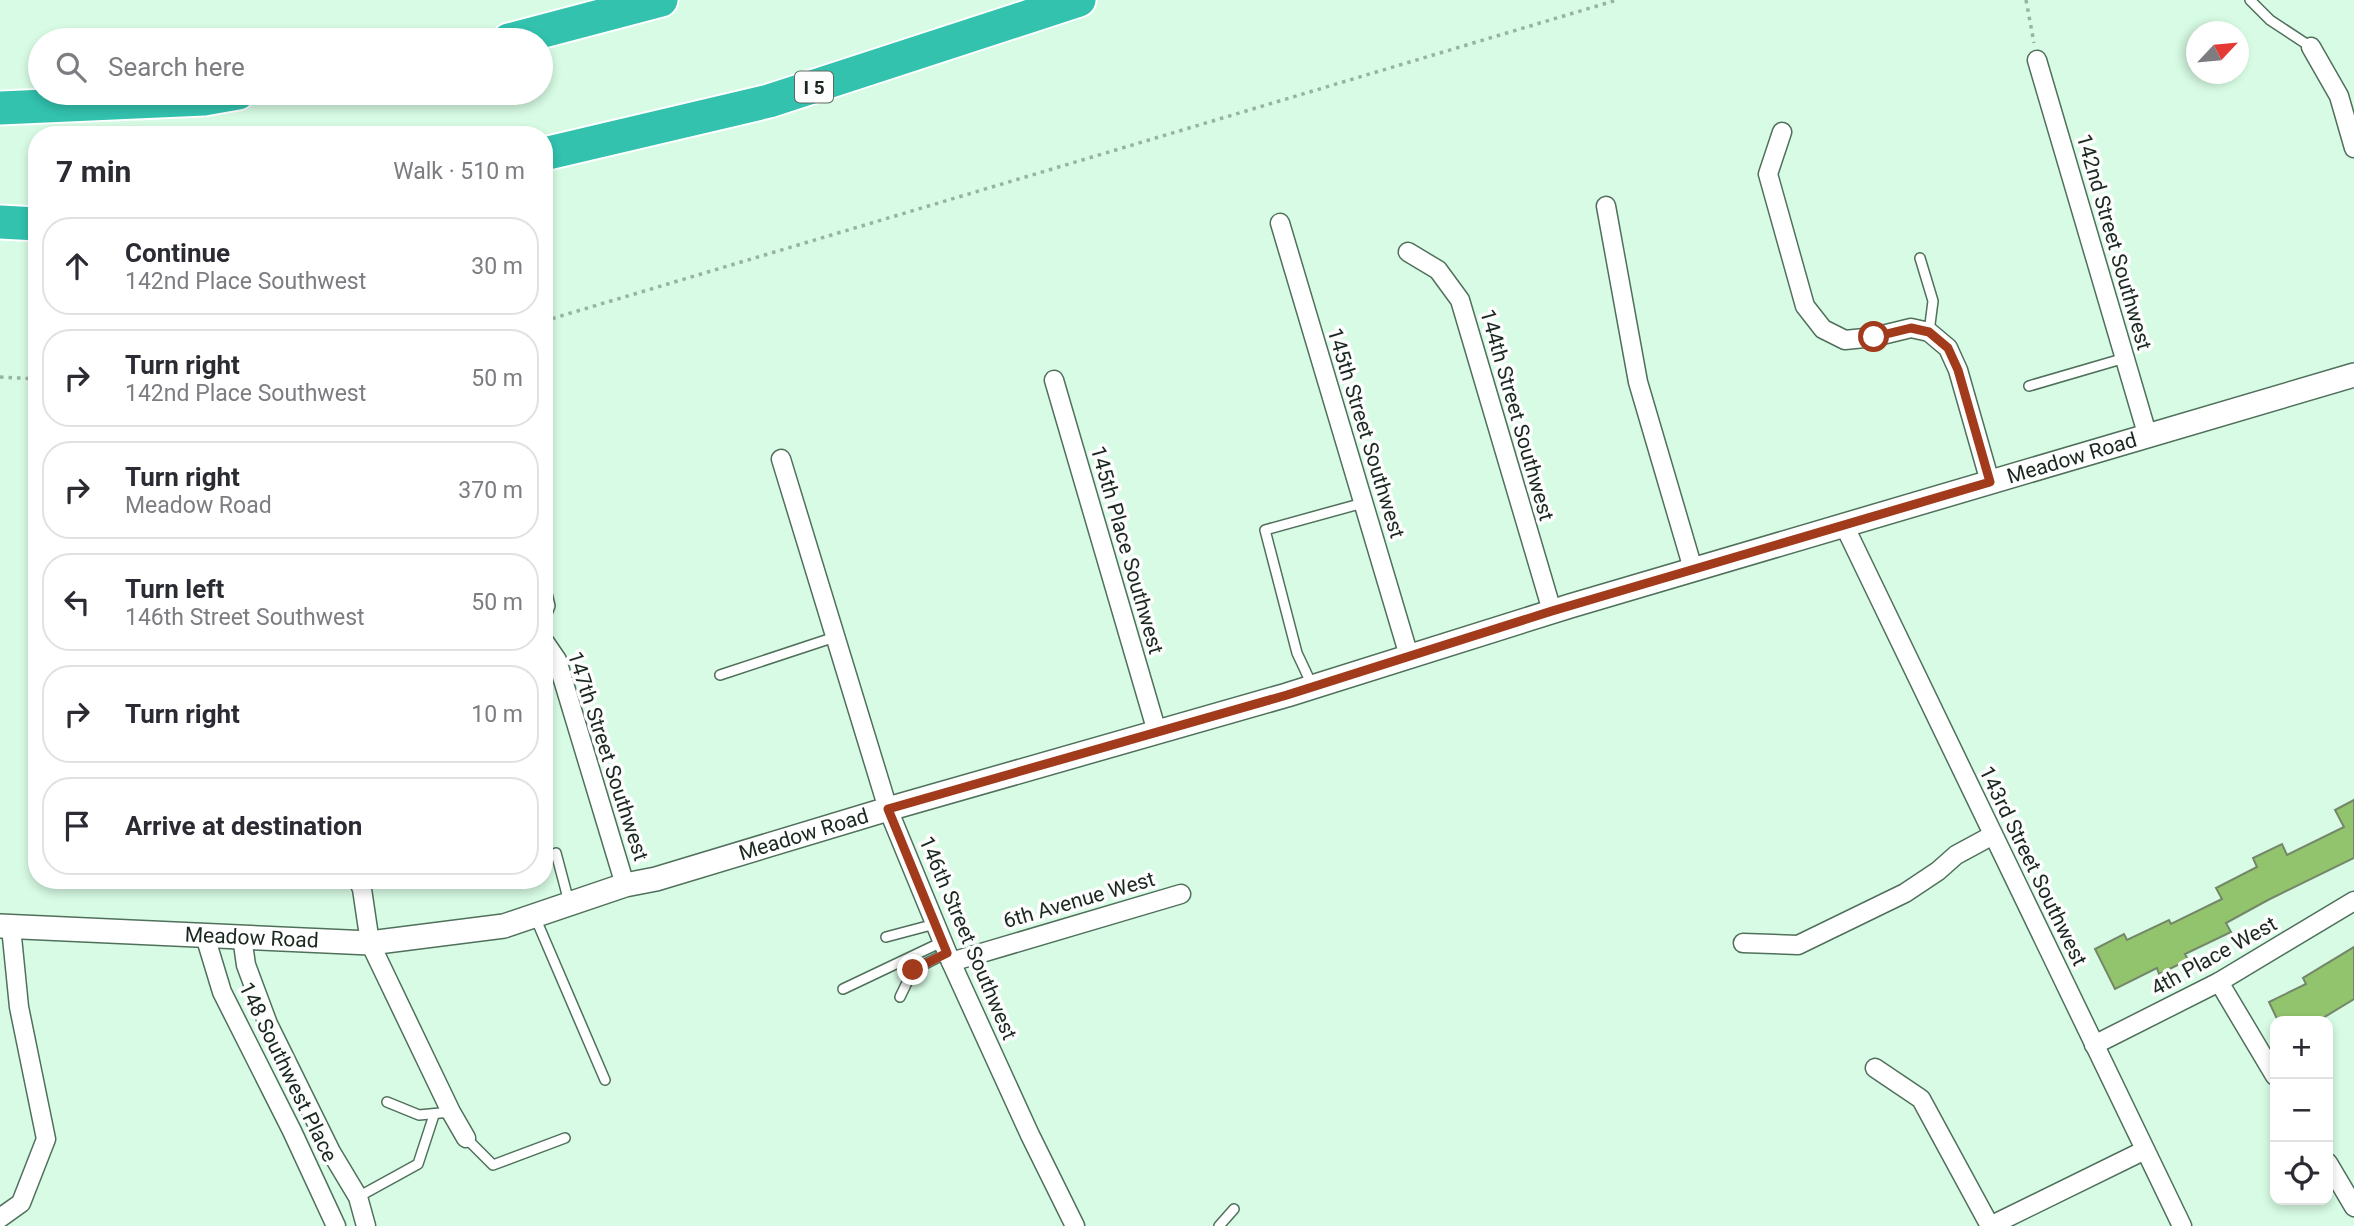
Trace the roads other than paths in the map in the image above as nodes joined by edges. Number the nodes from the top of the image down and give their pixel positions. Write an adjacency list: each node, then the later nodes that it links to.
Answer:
1 (661, 0): 4 (highway)
2 (1079, 0): 11 (highway, I 5)
3 (2250, 0): 5 (lane)
4 (553, 28)
5 (2311, 47): 10 (street)
6 (2037, 60): 19 (street, 142nd Street Southwest)
7 (68, 105): 8 (highway)
8 (0, 108)
9 (1782, 132): 18 (street)
10 (2354, 148)
11 (553, 152)
12 (1606, 206): 28 (street)
13 (0, 222): 15 (highway)
14 (1280, 223): 26 (street, 145th Street Southwest)
15 (28, 224)
16 (1408, 252): 29 (street, 144th Street Southwest)
17 (1920, 258): 18 (lane)
18 (1929, 332): 25 (street)
19 (2125, 358): 22 (lane); 23 (street, 142nd Street Southwest)
20 (2354, 375): 23 (street, Meadow Road)
21 (1054, 380): 35 (street, 145th Place Southwest)
22 (2029, 386)
23 (2148, 437): 25 (street, Meadow Road)
24 (781, 459): 30 (street, 146th Street Southwest)
25 (1990, 482): 27 (street, Meadow Road)
26 (1363, 503): 32 (street, 145th Street Southwest); 34 (lane)
27 (1843, 525): 28 (street, Meadow Road); 37 (street, 143rd Street Southwest)
28 (1693, 569): 29 (street, Meadow Road)
29 (1552, 611): 32 (street, Meadow Road)
30 (835, 637): 33 (lane); 36 (street, 146th Street Southwest)
31 (553, 654): 39 (street, 147th Street Southwest)
32 (1409, 656): 34 (street, Meadow Road)
33 (720, 675)
34 (1312, 687): 35 (street, Meadow Road)
35 (1157, 732): 36 (street, Meadow Road)
36 (888, 809): 39 (street, Meadow Road); 45 (street, 146th Street Southwest)
37 (1993, 835): 51 (street); 56 (street, 143rd Street Southwest)
38 (556, 853): 43 (lane)
39 (625, 885): 43 (street, Meadow Road)
40 (362, 889): 50 (street)
41 (1181, 894): 52 (street, 6th Avenue West)
42 (2354, 901): 53 (street, 4th Place West)
43 (570, 904): 44 (street, Meadow Road)
44 (534, 916): 50 (street, Meadow Road); 59 (lane)
45 (935, 924): 49 (lane); 52 (street, 146th Street Southwest)
46 (6, 926): 47 (street, Meadow Road); 69 (street)
47 (205, 936): 48 (street, Meadow Road); 70 (street, 148 Southwest Place)
48 (242, 937): 50 (street, Meadow Road); 66 (street, 148 Southwest Place)
49 (886, 937)
50 (370, 943): 61 (street)
51 (1743, 943)
52 (947, 952): 54 (lane); 55 (lane); 72 (street, 146th Street Southwest)
53 (2220, 982): 56 (street, 4th Place West); 57 (street)
54 (843, 989)
55 (900, 997)
56 (2094, 1045): 64 (street, 143rd Street Southwest)
57 (2270, 1067)
58 (1875, 1068): 74 (street)
59 (605, 1080)
60 (387, 1102): 61 (lane)
61 (442, 1113): 62 (street); 66 (lane)
62 (466, 1138): 63 (lane)
63 (565, 1138)
64 (2145, 1150): 74 (street); 75 (street, 143rd Street Southwest)
65 (2333, 1171): 67 (street)
66 (358, 1198): 71 (street, 148 Southwest Place)
67 (2354, 1207)
68 (1234, 1209): 73 (lane)
69 (0, 1218)
70 (336, 1226)
71 (366, 1226)
72 (1075, 1226)
73 (1219, 1226)
74 (1990, 1226)
75 (2182, 1226)

